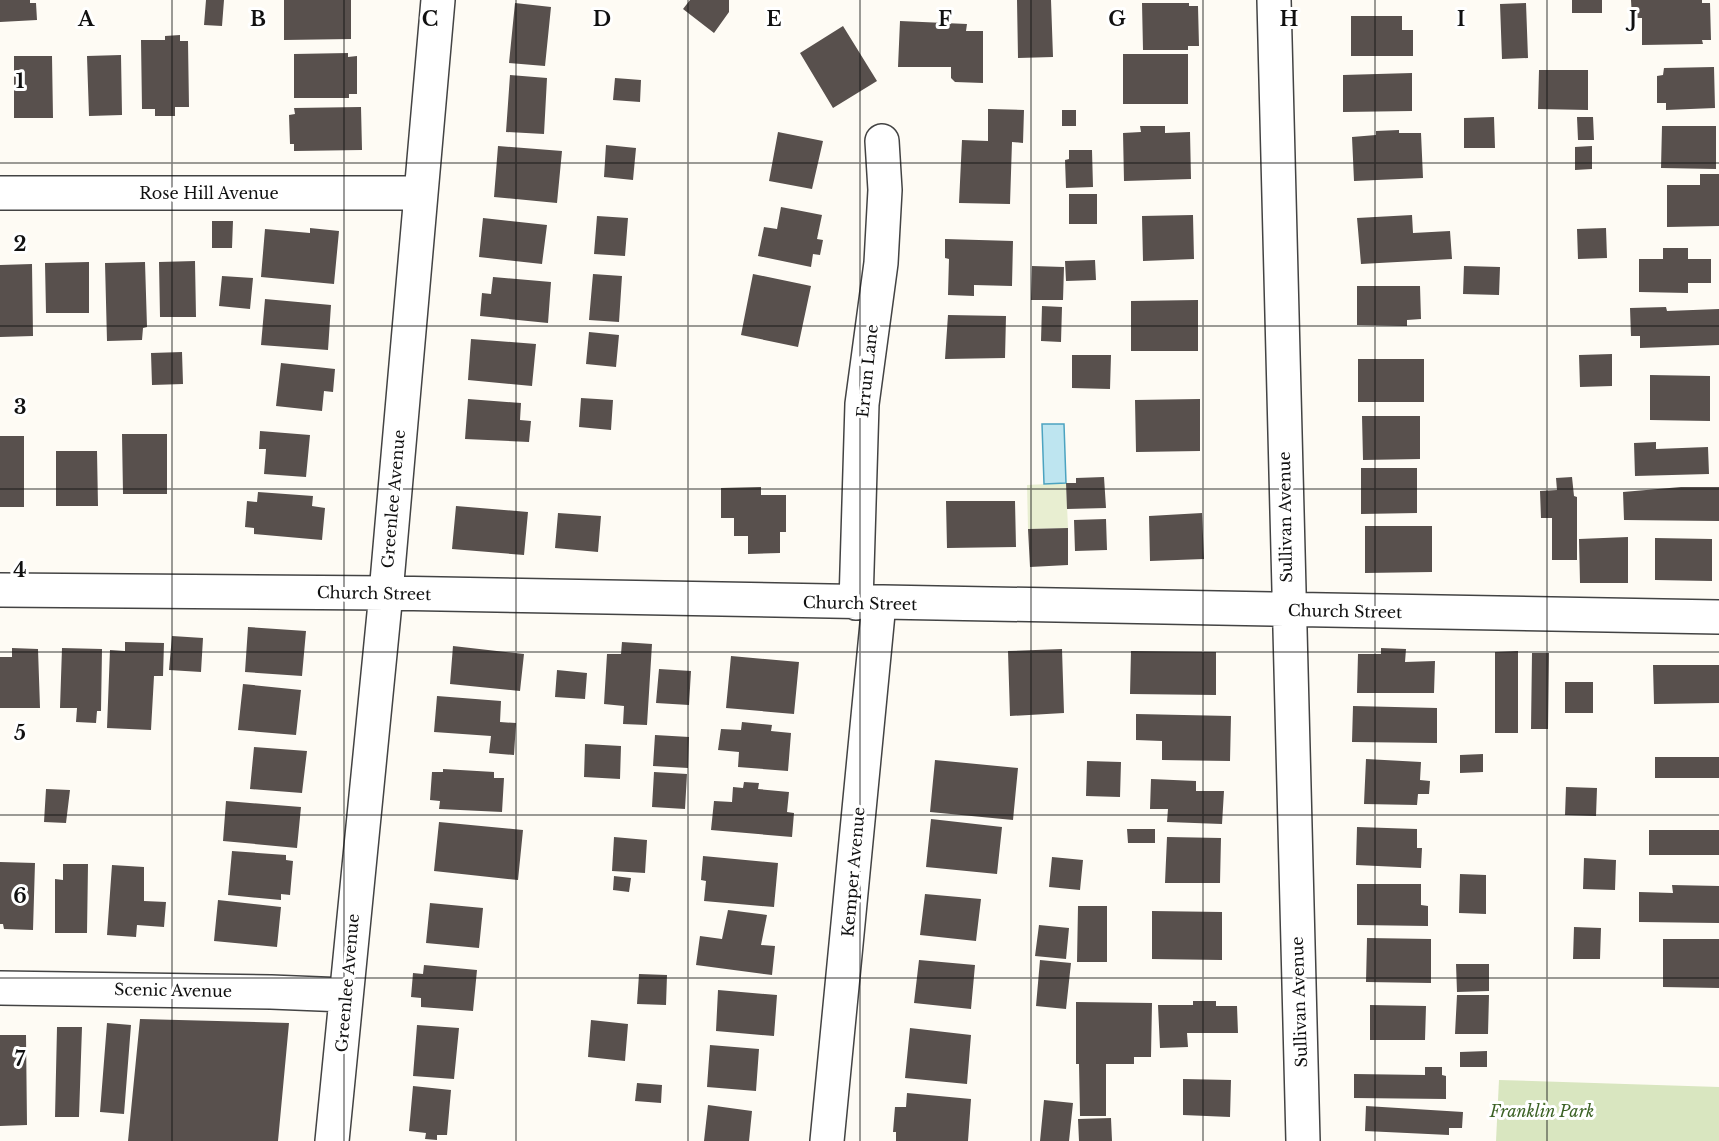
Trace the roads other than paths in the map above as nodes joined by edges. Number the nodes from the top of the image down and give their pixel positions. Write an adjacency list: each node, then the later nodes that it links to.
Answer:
1 (438, 0): 5 (street, Greenlee Avenue)
2 (1274, 0): 9 (street, Sullivan Avenue)
3 (882, 141): 8 (street, Errun Lane)
4 (0, 193): 5 (street, Rose Hill Avenue)
5 (419, 193): 7 (street, Greenlee Avenue)
6 (0, 590): 7 (street, Church Street)
7 (386, 593): 8 (street, Church Street); 12 (street, Greenlee Avenue)
8 (867, 603): 9 (street, Church Street); 14 (street, Kemper Avenue)
9 (1287, 610): 10 (street, Church Street); 15 (street, Sullivan Avenue)
10 (1719, 617)
11 (0, 988): 12 (street, Scenic Avenue)
12 (345, 995): 13 (street, Greenlee Avenue)
13 (332, 1141)
14 (828, 1141)
15 (1303, 1141)

